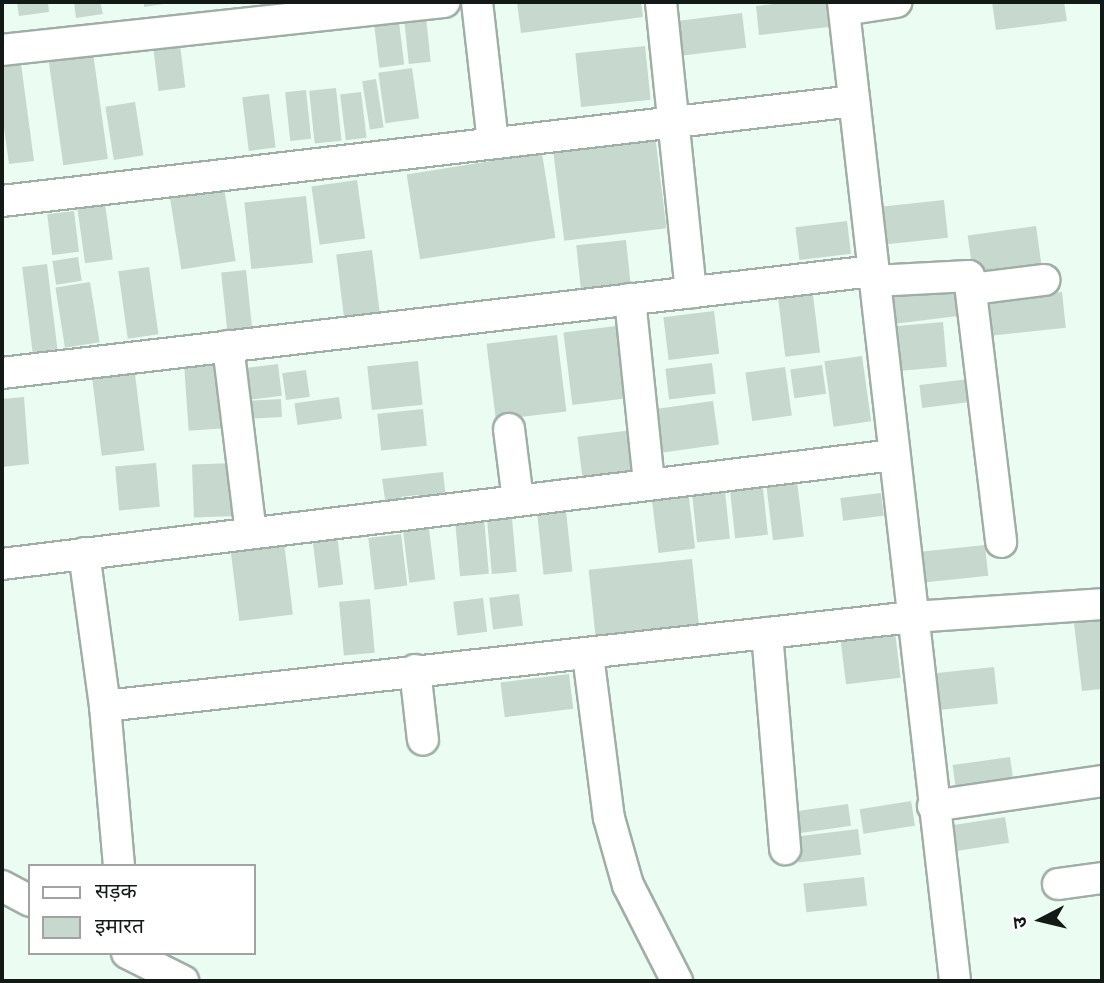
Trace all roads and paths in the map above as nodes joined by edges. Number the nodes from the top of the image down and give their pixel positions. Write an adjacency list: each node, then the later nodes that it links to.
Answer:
1 (444, 2): 6 (street)
2 (477, 2): 9 (street)
3 (661, 2): 8 (street)
4 (896, 2): 5 (street)
5 (844, 6): 7 (street)
6 (2, 50)
7 (854, 101): 8 (street); 11 (street)
8 (673, 122): 9 (street); 14 (street)
9 (493, 143): 10 (street)
10 (2, 201)
11 (873, 276): 13 (street); 14 (street); 19 (street)
12 (1044, 280): 13 (street)
13 (972, 289): 23 (street)
14 (691, 292): 15 (street)
15 (630, 299): 16 (street); 20 (street)
16 (228, 346): 17 (street); 22 (street)
17 (2, 373)
18 (509, 429): 21 (street)
19 (893, 455): 20 (street); 27 (street)
20 (649, 484): 21 (street)
21 (518, 500): 22 (street)
22 (251, 533): 24 (street)
23 (1001, 542)
24 (84, 553): 25 (street); 31 (street)
25 (2, 564)
26 (1102, 604): 27 (street)
27 (913, 617): 28 (street); 34 (street)
28 (767, 633): 29 (street); 35 (street)
29 (588, 655): 30 (street); 43 (street)
30 (415, 670): 31 (street); 32 (street)
31 (105, 706): 36 (street)
32 (423, 740)
33 (1102, 781): 34 (street)
34 (933, 806): 44 (street)
35 (786, 849)
36 (119, 864)
37 (1102, 878): 38 (street)
38 (1058, 884)
39 (2, 886): 40 (street)
40 (28, 900)
41 (131, 955): 42 (street)
42 (183, 981)
43 (677, 981)
44 (955, 981)

